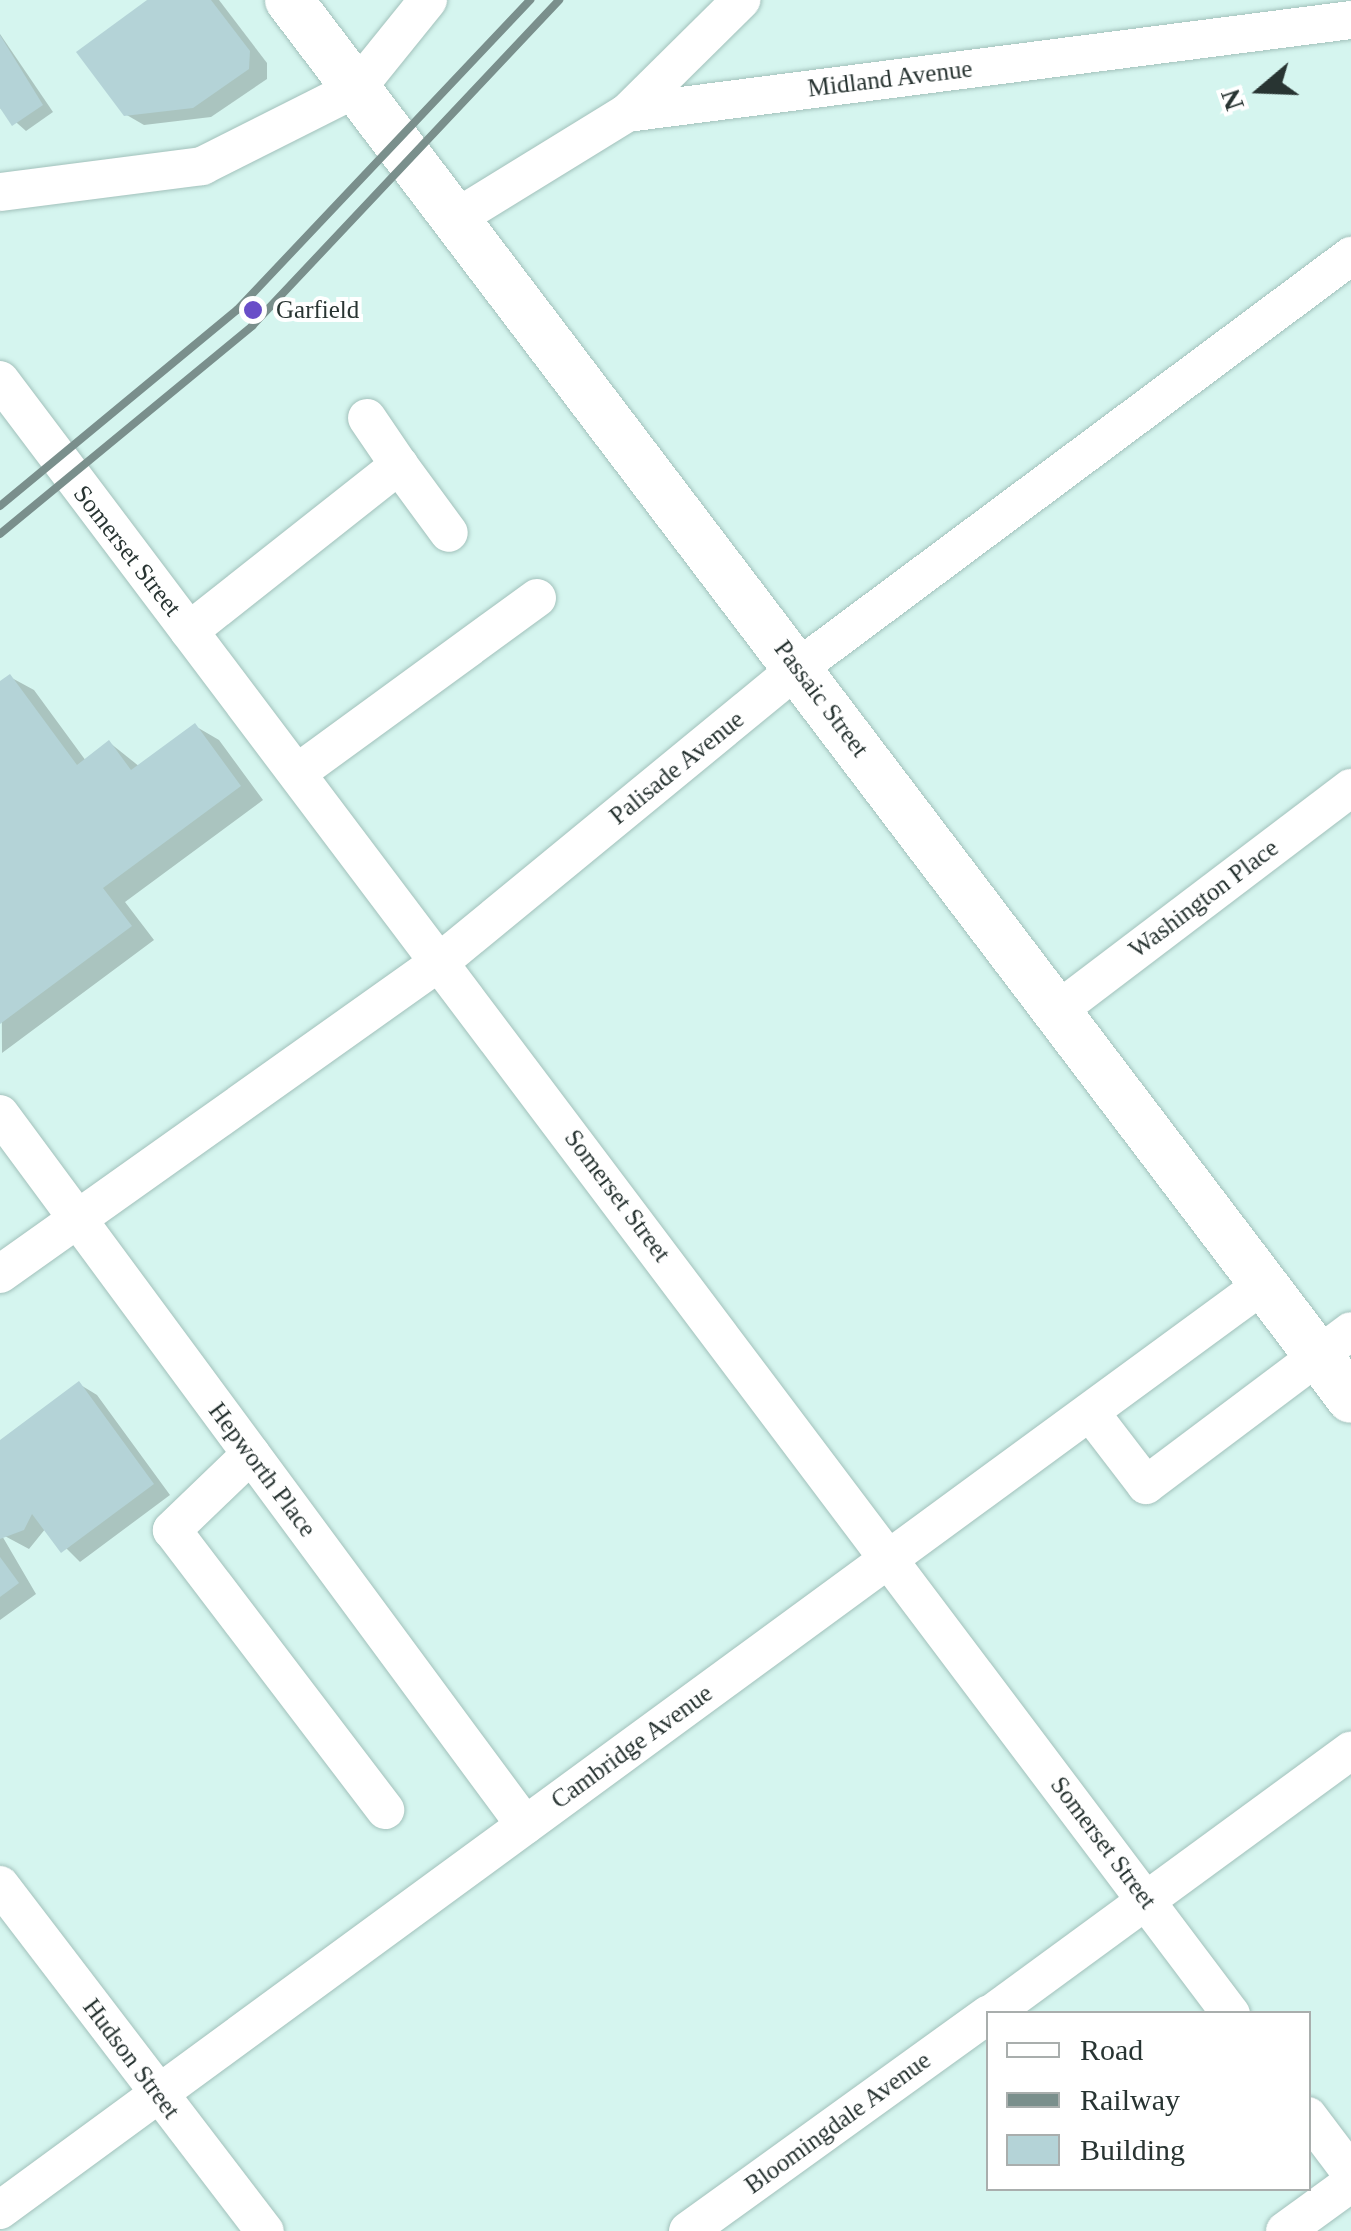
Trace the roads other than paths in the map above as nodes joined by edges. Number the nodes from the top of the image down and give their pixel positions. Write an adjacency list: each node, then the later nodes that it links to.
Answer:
1 (289, 0): 5 (main road, Passaic Street)
2 (428, 0): 5 (street)
3 (741, 0): 6 (street)
4 (1351, 20): 6 (street, Midland Avenue)
5 (358, 88): 7 (street); 8 (main road, Passaic Street)
6 (626, 113): 8 (street, Midland Avenue)
7 (0, 192)
8 (456, 218): 16 (main road, Passaic Street)
9 (1351, 256): 16 (street, Palisade Avenue)
10 (0, 380): 15 (street, Somerset Street)
11 (367, 418): 12 (street)
12 (399, 465): 13 (street); 15 (street)
13 (449, 533)
14 (538, 598): 17 (street)
15 (189, 631): 17 (street, Somerset Street)
16 (798, 668): 19 (street, Palisade Avenue); 20 (main road, Passaic Street)
17 (297, 773): 19 (street, Somerset Street)
18 (1351, 788): 20 (street, Washington Place)
19 (440, 960): 22 (street, Palisade Avenue); 29 (street, Somerset Street)
20 (1057, 1011): 24 (main road, Passaic Street)
21 (0, 1114): 22 (street, Hepworth Place)
22 (74, 1220): 23 (street, Palisade Avenue); 28 (street, Hepworth Place)
23 (0, 1274)
24 (1264, 1284): 25 (main road, Passaic Street); 27 (street, Cambridge Avenue)
25 (1335, 1344): 26 (main road, Passaic Street); 27 (street)
26 (1351, 1399)
27 (1090, 1412): 29 (street, Cambridge Avenue)
28 (251, 1454): 31 (street); 32 (street, Hepworth Place)
29 (889, 1558): 32 (street, Cambridge Avenue); 34 (street, Somerset Street)
30 (1351, 1751): 34 (street, Bloomingdale Avenue)
31 (385, 1810)
32 (525, 1825): 38 (street, Cambridge Avenue)
33 (0, 1884): 38 (street, Hudson Street)
34 (1146, 1901): 35 (street, Bloomingdale Avenue); 36 (street, Somerset Street)
35 (993, 2011)
36 (1229, 2011)
37 (986, 2016): 44 (street, Bloomingdale Avenue)
38 (157, 2094): 42 (street, Cambridge Avenue); 43 (street, Hudson Street)
39 (1311, 2120): 40 (street)
40 (1351, 2172)
41 (1351, 2183): 45 (street)
42 (0, 2210)
43 (265, 2231)
44 (688, 2231)
45 (1286, 2231)

